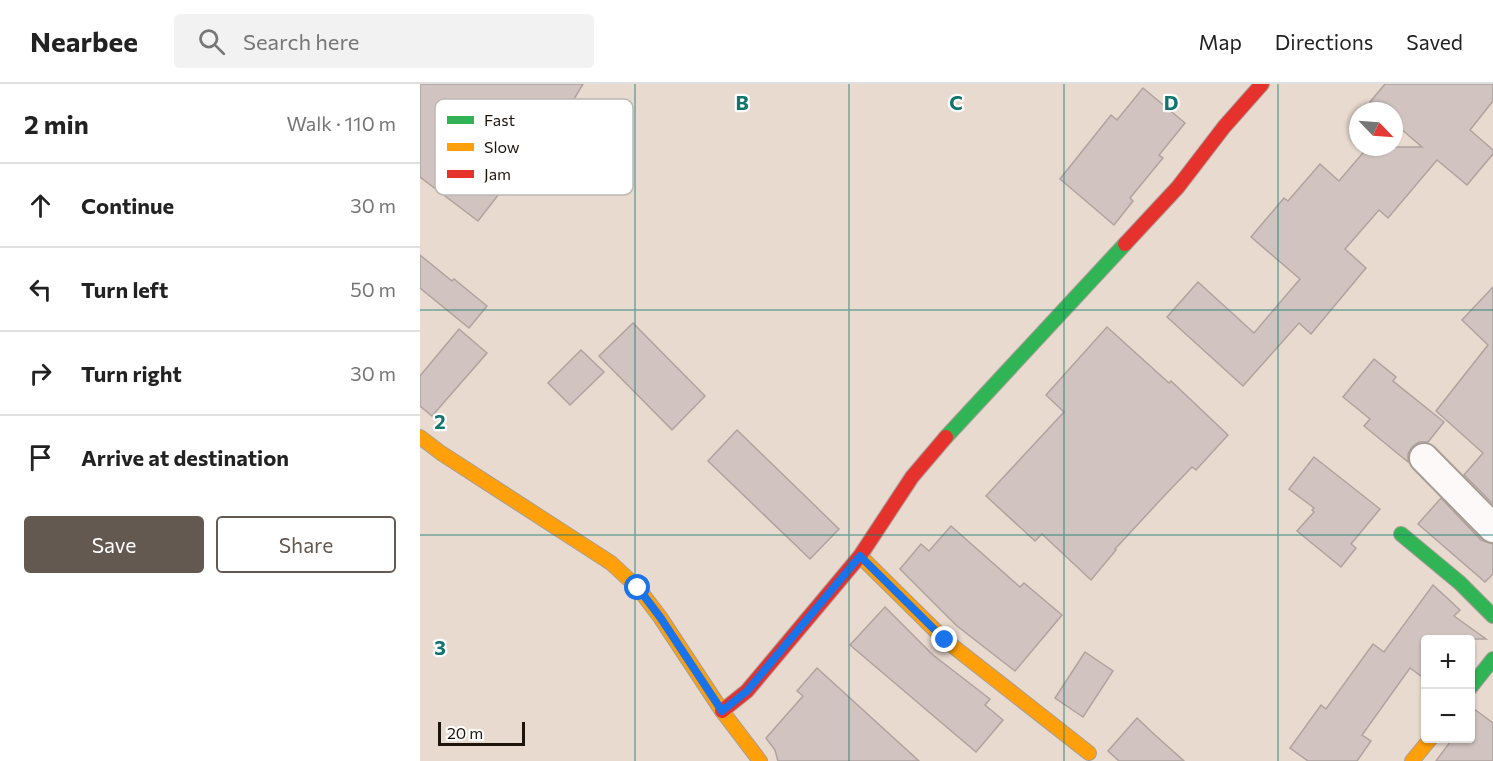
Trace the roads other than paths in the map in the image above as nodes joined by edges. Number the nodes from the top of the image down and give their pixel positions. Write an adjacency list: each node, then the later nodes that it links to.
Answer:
1 (1262, 84): 6 (street)
2 (420, 437): 10 (street)
3 (1424, 458): 4 (street)
4 (1493, 528)
5 (1401, 534): 7 (street)
6 (860, 556): 10 (street); 11 (street)
7 (1493, 616)
8 (1493, 659): 9 (street)
9 (1475, 682)
10 (722, 711): 12 (street)
11 (1089, 753)
12 (760, 761)

